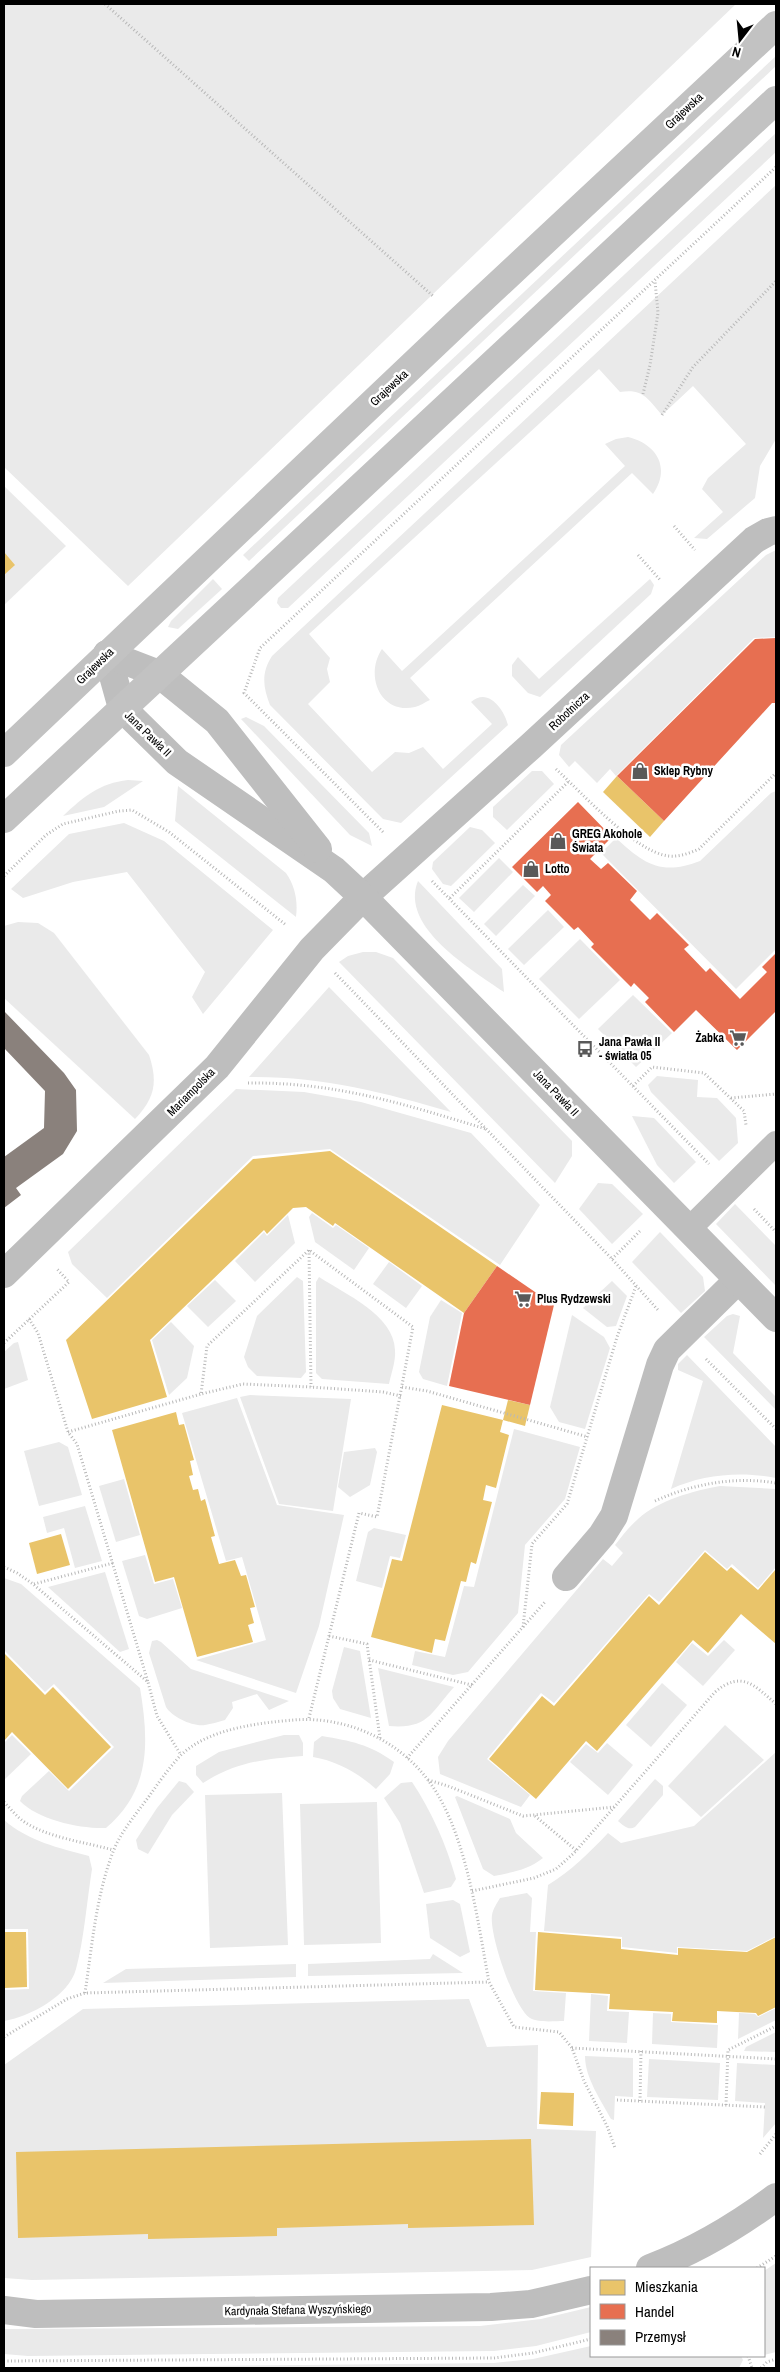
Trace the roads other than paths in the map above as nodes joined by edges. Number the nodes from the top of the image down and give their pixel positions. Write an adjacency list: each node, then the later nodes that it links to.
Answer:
1 (776, 24): 4 (main road, Grajewska)
2 (776, 100): 5 (main road)
3 (776, 530): 10 (street, Robotnicza)
4 (107, 654): 5 (street, Jana Pawła II); 6 (street, Jana Pawła II); 7 (main road, Grajewska)
5 (159, 674): 6 (main road); 9 (street, Jana Pawła II)
6 (122, 708): 8 (main road); 9 (street, Jana Pawła II)
7 (4, 753)
8 (4, 819)
9 (334, 870): 10 (street, Jana Pawła II)
10 (363, 897): 12 (street, Jana Pawła II); 13 (street, Mariampolska)
11 (776, 1143): 12 (lane)
12 (688, 1230): 14 (street, Jana Pawła II)
13 (4, 1274)
14 (738, 1280): 15 (street, Jana Pawła II); 16 (street)
15 (776, 1318)
16 (566, 1577)
17 (776, 2197): 18 (street)
18 (652, 2267)
19 (590, 2290): 20 (street, Kardynała Stefana Wyszyńskiego)
20 (4, 2310)

